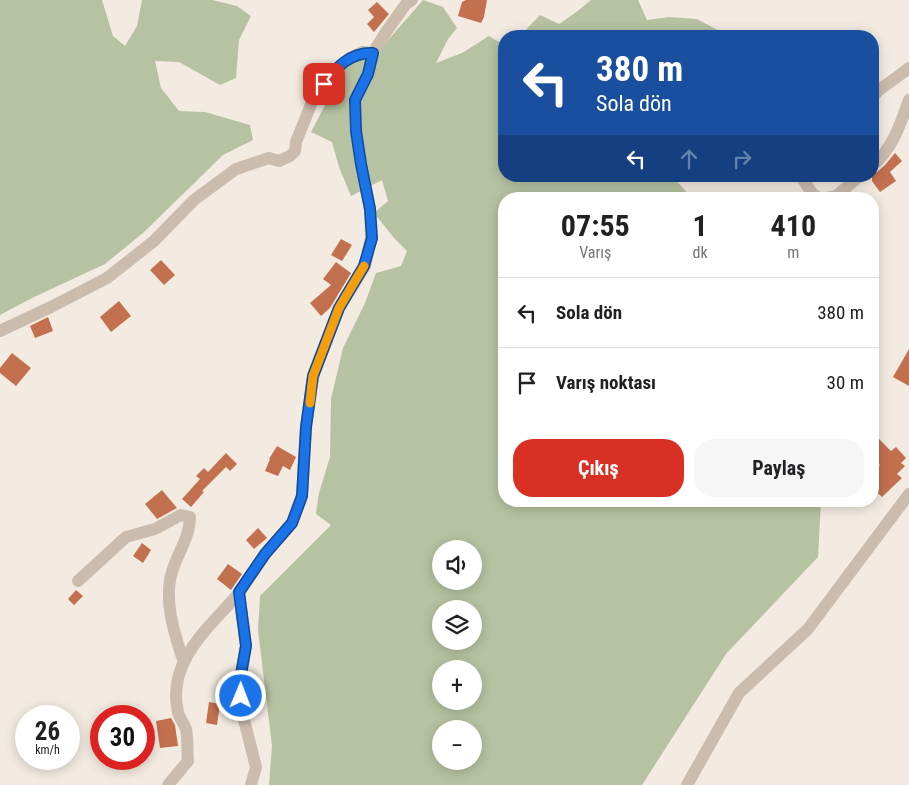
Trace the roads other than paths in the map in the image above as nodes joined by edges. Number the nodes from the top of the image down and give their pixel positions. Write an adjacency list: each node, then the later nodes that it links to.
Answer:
1 (412, 0): 2 (street)
2 (373, 53): 9 (street); 12 (street)
3 (909, 68): 4 (street)
4 (879, 90)
5 (909, 100): 6 (street)
6 (879, 160)
7 (853, 182): 8 (street)
8 (841, 192)
9 (0, 331)
10 (909, 494): 16 (street)
11 (78, 581): 13 (street)
12 (239, 592): 13 (street); 15 (street)
13 (184, 662): 14 (street)
14 (168, 785)
15 (251, 785)
16 (687, 785)

